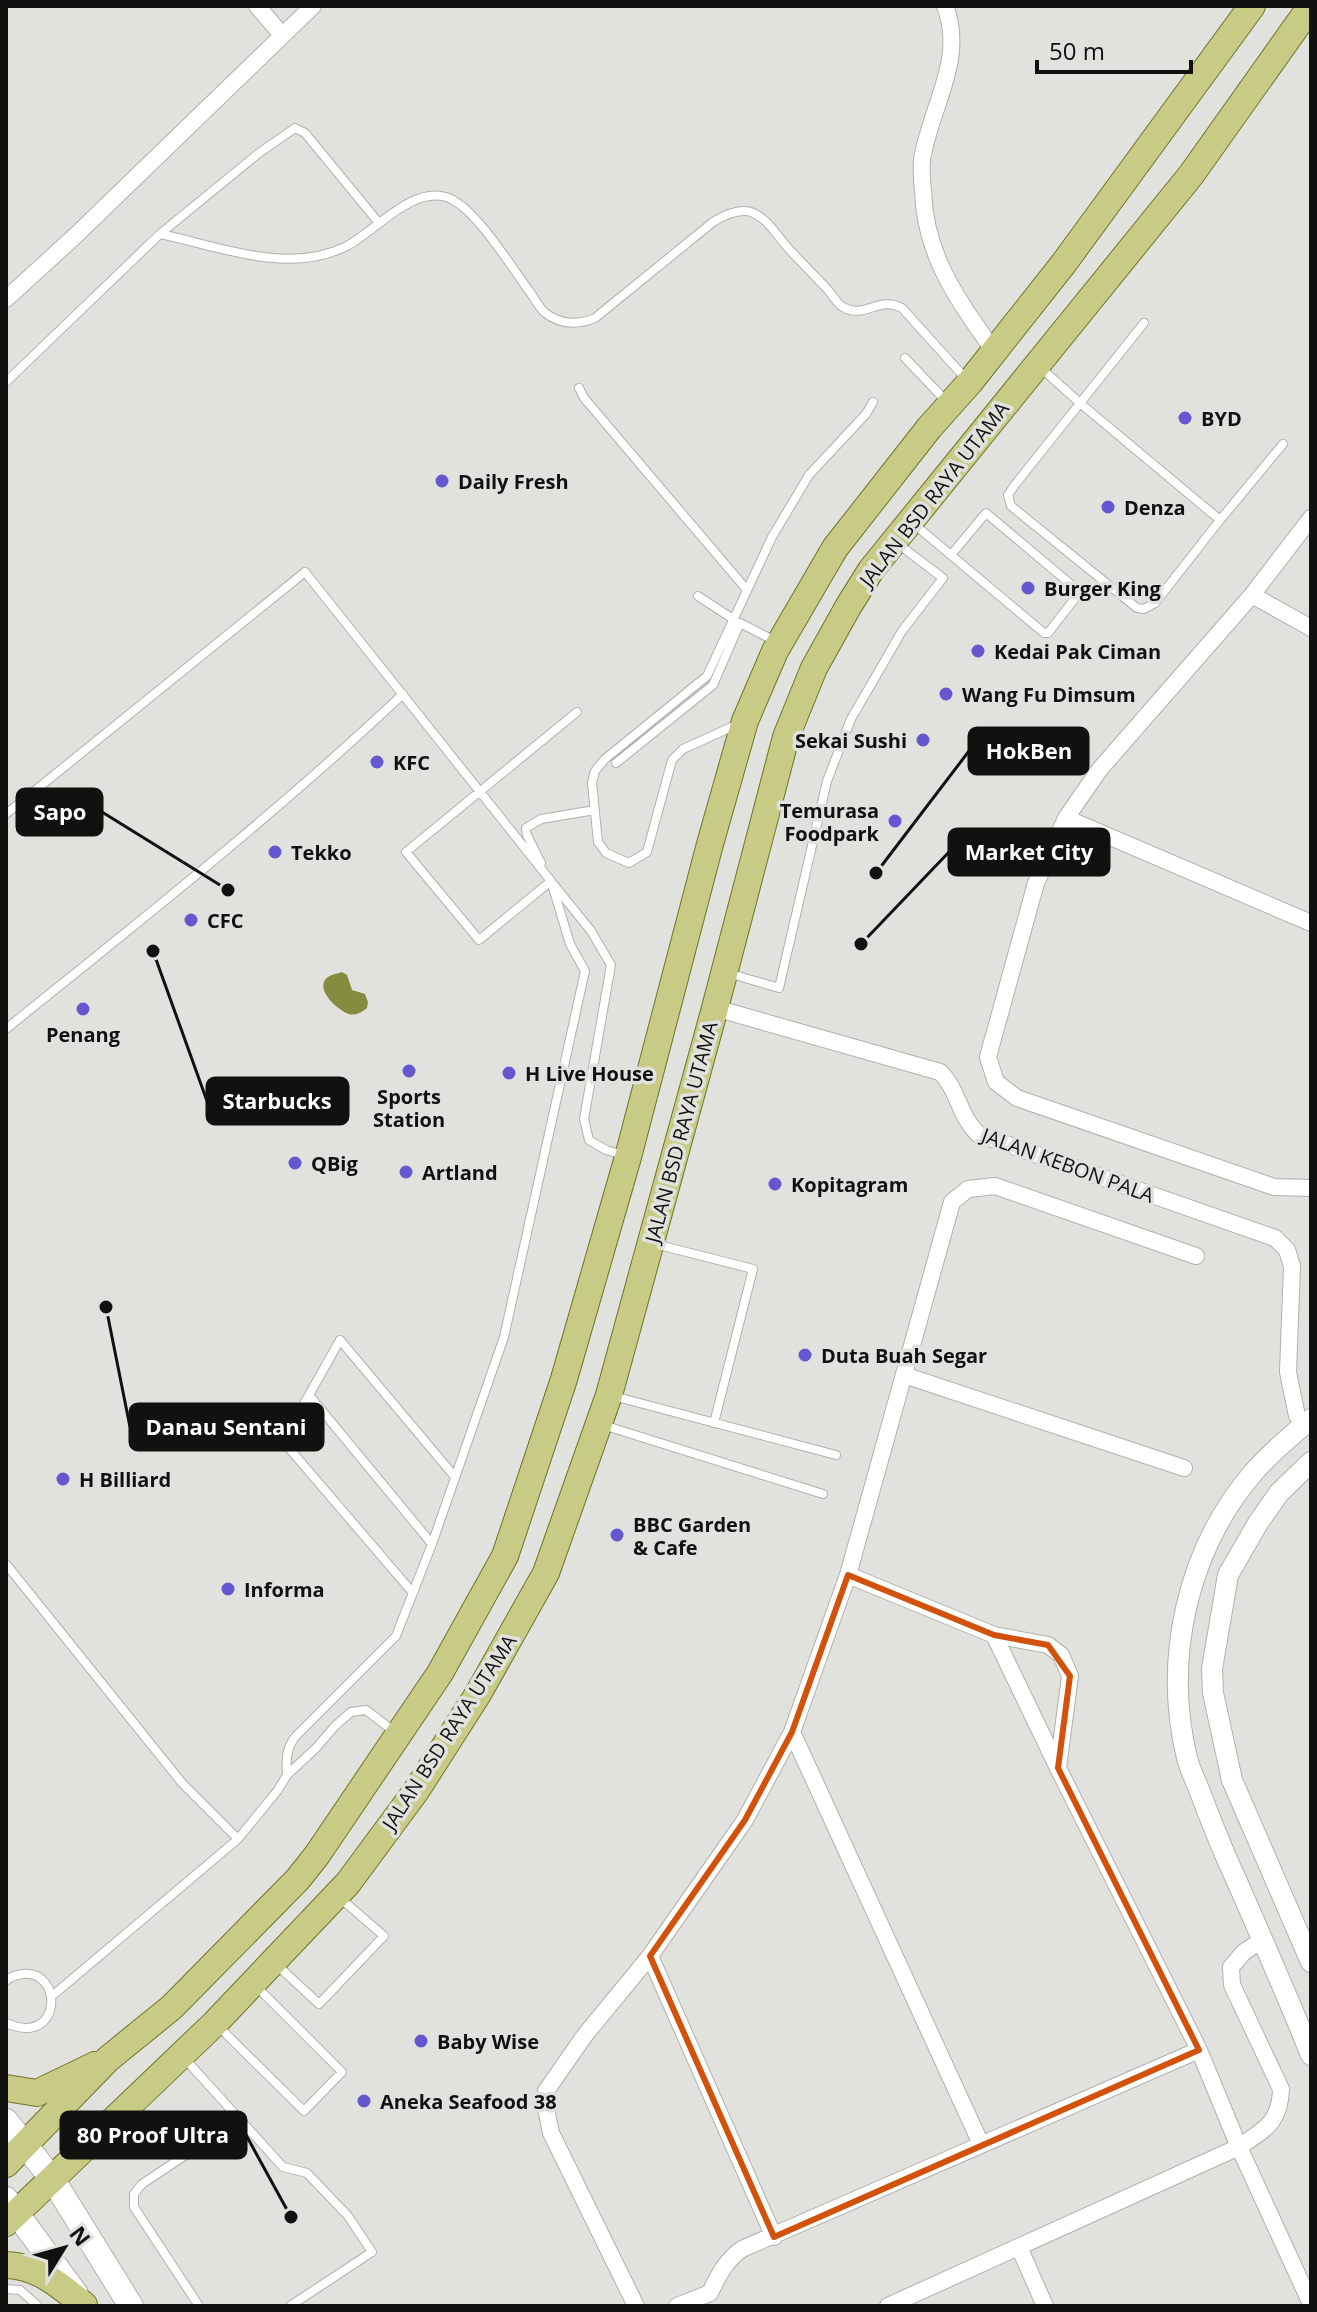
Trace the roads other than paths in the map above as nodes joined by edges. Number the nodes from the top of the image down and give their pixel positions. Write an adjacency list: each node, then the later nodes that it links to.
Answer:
1 (257, 6): 6 (street)
2 (313, 6): 6 (street)
3 (945, 6): 11 (street)
4 (1252, 6): 11 (main road, JALAN BSD RAYA UTAMA)
5 (1311, 6): 13 (main road, JALAN BSD RAYA UTAMA)
6 (282, 35): 9 (street)
7 (379, 223): 8 (lane); 8 (lane); 15 (lane)
8 (160, 234): 14 (lane)
9 (6, 299)
10 (1144, 323): 18 (lane)
11 (994, 351): 15 (main road, JALAN BSD RAYA UTAMA)
12 (905, 358): 19 (lane)
13 (1037, 364): 18 (lane); 23 (main road, JALAN BSD RAYA UTAMA)
14 (6, 382)
15 (970, 382): 19 (main road, JALAN BSD RAYA UTAMA)
16 (579, 388): 25 (lane)
17 (873, 402): 25 (lane)
18 (1080, 403): 22 (lane); 22 (lane)
19 (949, 405): 30 (main road, JALAN BSD RAYA UTAMA)
20 (1283, 444): 22 (lane)
21 (1311, 518): 26 (street)
22 (1220, 520)
23 (902, 531): 24 (lane); 40 (main road, JALAN BSD RAYA UTAMA); 43 (lane)
24 (951, 555): 24 (lane)
25 (747, 590): 28 (lane)
26 (1252, 595): 29 (street); 38 (street)
27 (698, 596): 28 (lane)
28 (733, 619): 36 (lane)
29 (1311, 628)
30 (779, 644): 33 (main road, JALAN BSD RAYA UTAMA); 34 (lane)
31 (403, 694): 35 (lane); 37 (lane); 45 (lane)
32 (577, 712): 35 (lane)
33 (745, 721): 36 (lane); 39 (main road, JALAN BSD RAYA UTAMA)
34 (616, 763)
35 (480, 792): 41 (lane); 41 (lane)
36 (595, 810): 41 (lane)
37 (6, 814)
38 (1066, 818): 42 (street); 47 (street)
39 (710, 844): 40 (main road); 46 (main road, JALAN BSD RAYA UTAMA)
40 (754, 852): 43 (main road, JALAN BSD RAYA UTAMA)
41 (551, 881): 46 (lane); 59 (lane)
42 (1311, 923)
43 (724, 972): 44 (main road, JALAN BSD RAYA UTAMA)
44 (715, 1008): 48 (main road, JALAN BSD RAYA UTAMA); 53 (street, JALAN KEBON PALA)
45 (6, 1029)
46 (628, 1157): 69 (main road, JALAN BSD RAYA UTAMA)
47 (1311, 1188)
48 (651, 1243): 52 (main road, JALAN BSD RAYA UTAMA); 54 (lane)
49 (1196, 1256): 50 (street)
50 (904, 1375): 58 (street); 64 (street)
51 (309, 1395): 59 (lane); 61 (lane); 66 (lane)
52 (609, 1395): 54 (lane); 55 (main road, JALAN BSD RAYA UTAMA)
53 (1304, 1417): 62 (street)
54 (714, 1423): 56 (lane)
55 (599, 1424): 60 (lane); 73 (main road, JALAN BSD RAYA UTAMA)
56 (836, 1455)
57 (1311, 1462): 65 (street)
58 (1184, 1468)
59 (455, 1477): 61 (lane)
60 (823, 1494)
61 (432, 1544): 66 (lane)
62 (1199, 1561): 65 (street); 74 (street)
63 (6, 1564): 72 (lane)
64 (848, 1575): 67 (street); 68 (street)
65 (1228, 1575): 77 (street)
66 (413, 1593): 71 (lane)
67 (994, 1635): 70 (street); 70 (street)
68 (792, 1732): 75 (street); 90 (street)
69 (399, 1735): 71 (lane); 86 (main road, JALAN BSD RAYA UTAMA)
70 (1058, 1768): 83 (street)
71 (287, 1775): 72 (lane)
72 (238, 1839): 80 (lane)
73 (337, 1895): 76 (main road, JALAN BSD RAYA UTAMA); 76 (lane)
74 (1263, 1939): 85 (street); 92 (street)
75 (650, 1956): 96 (street); 107 (street)
76 (273, 1962): 79 (main road, JALAN BSD RAYA UTAMA)
77 (1311, 1962)
78 (6, 1981): 80 (lane)
79 (253, 1983): 82 (main road, JALAN BSD RAYA UTAMA); 82 (lane)
80 (52, 1996): 81 (lane)
81 (6, 2023)
82 (215, 2023): 84 (main road, JALAN BSD RAYA UTAMA)
83 (1199, 2050): 90 (street); 92 (street)
84 (182, 2055): 88 (lane); 94 (main road, JALAN BSD RAYA UTAMA)
85 (1311, 2055)
86 (108, 2059): 87 (main road); 91 (main road, JALAN BSD RAYA UTAMA)
87 (6, 2088)
88 (240, 2119): 105 (lane); 106 (lane)
89 (6, 2121): 91 (main road)
90 (981, 2144): 96 (street)
91 (26, 2145): 93 (main road, JALAN BSD RAYA UTAMA); 94 (main road)
92 (1239, 2147): 97 (street); 101 (street)
93 (6, 2164)
94 (53, 2180): 95 (main road, JALAN BSD RAYA UTAMA); 104 (main road)
95 (10, 2212): 103 (main road)
96 (774, 2237): 100 (street)
97 (1019, 2247): 109 (street); 110 (street)
98 (6, 2265): 103 (main road)
99 (6, 2289): 102 (lane)
100 (712, 2300): 108 (street)
101 (1311, 2304)
102 (38, 2306)
103 (84, 2306)
104 (131, 2306)
105 (199, 2306)
106 (290, 2306)
107 (636, 2306)
108 (677, 2306)
109 (888, 2306)
110 (1045, 2306)

